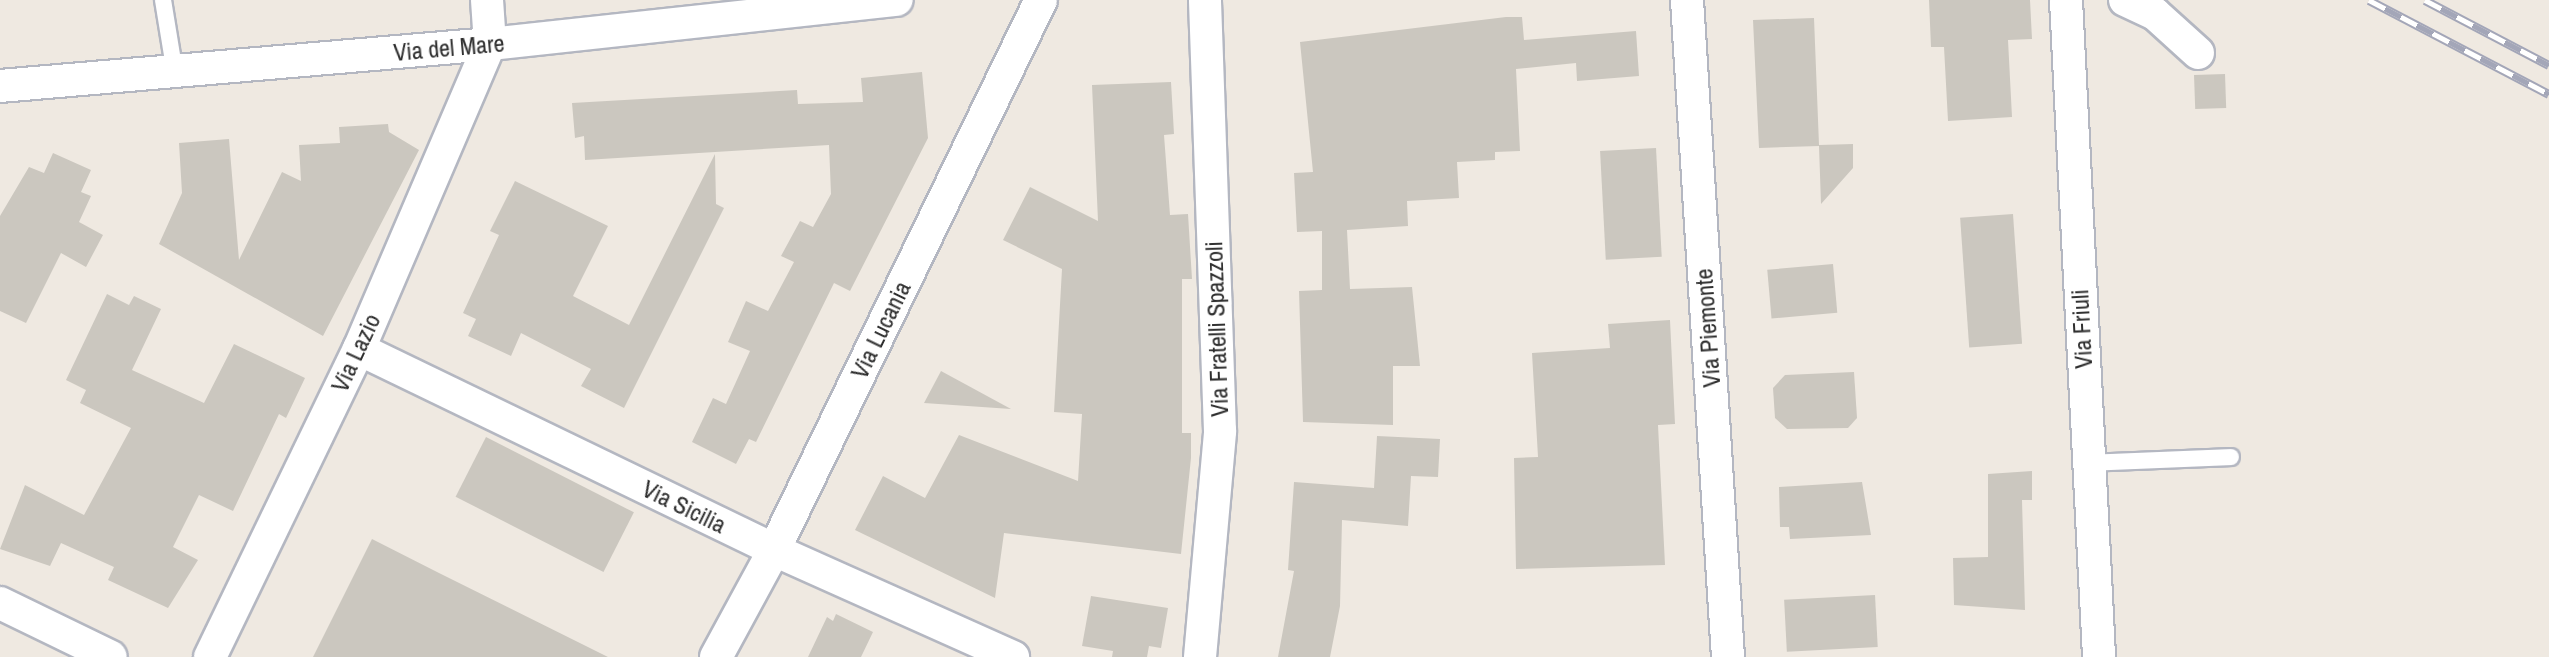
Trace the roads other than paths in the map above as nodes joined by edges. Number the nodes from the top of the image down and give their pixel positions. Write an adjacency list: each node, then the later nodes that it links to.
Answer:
1 (163, 0): 11 (lane)
2 (487, 0): 9 (street)
3 (897, 0): 9 (street, Via del Mare)
4 (1041, 0): 16 (street, Via Lucania)
5 (1205, 0): 22 (street, Via Fratelli Spazzoli)
6 (1687, 0): 23 (street, Via Piemonte)
7 (2066, 0): 15 (street, Via Friuli)
8 (2125, 0): 10 (street)
9 (490, 44): 11 (street, Via del Mare); 13 (street, Via Lazio)
10 (2198, 53)
11 (175, 73): 12 (street, Via del Mare)
12 (0, 86)
13 (359, 349): 16 (street, Via Sicilia); 19 (street, Via Lazio)
14 (2231, 457): 15 (lane)
15 (2088, 463): 24 (street, Via Friuli)
16 (774, 550): 20 (street, Via Lucania); 21 (street, Via Sicilia)
17 (0, 603): 18 (street)
18 (111, 657)
19 (210, 657)
20 (716, 657)
21 (1013, 657)
22 (1200, 657)
23 (1728, 657)
24 (2099, 657)

